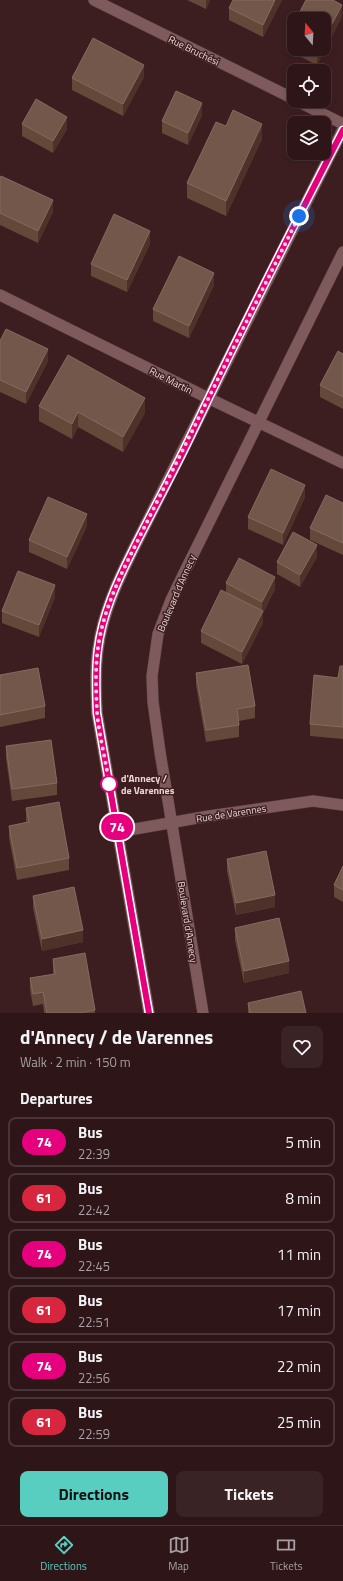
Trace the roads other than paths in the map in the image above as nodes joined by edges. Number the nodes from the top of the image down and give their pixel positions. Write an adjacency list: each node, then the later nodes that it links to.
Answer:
1 (94, 0): 2 (street, Rue Bruchési)
2 (287, 96)
3 (312, 108): 4 (street)
4 (343, 124)
5 (343, 130): 8 (street)
6 (343, 252): 9 (street, Boulevard d'Annecy)
7 (0, 295): 8 (street, Rue Martin)
8 (208, 398): 9 (street, Rue Martin); 13 (street)
9 (258, 422): 10 (street, Rue Martin); 12 (street, Boulevard d'Annecy)
10 (343, 463)
11 (343, 805): 12 (street, Rue de Varennes)
12 (172, 823): 13 (street, Rue de Varennes); 15 (street, Boulevard d'Annecy)
13 (118, 832): 14 (street)
14 (149, 1013)
15 (203, 1013)

